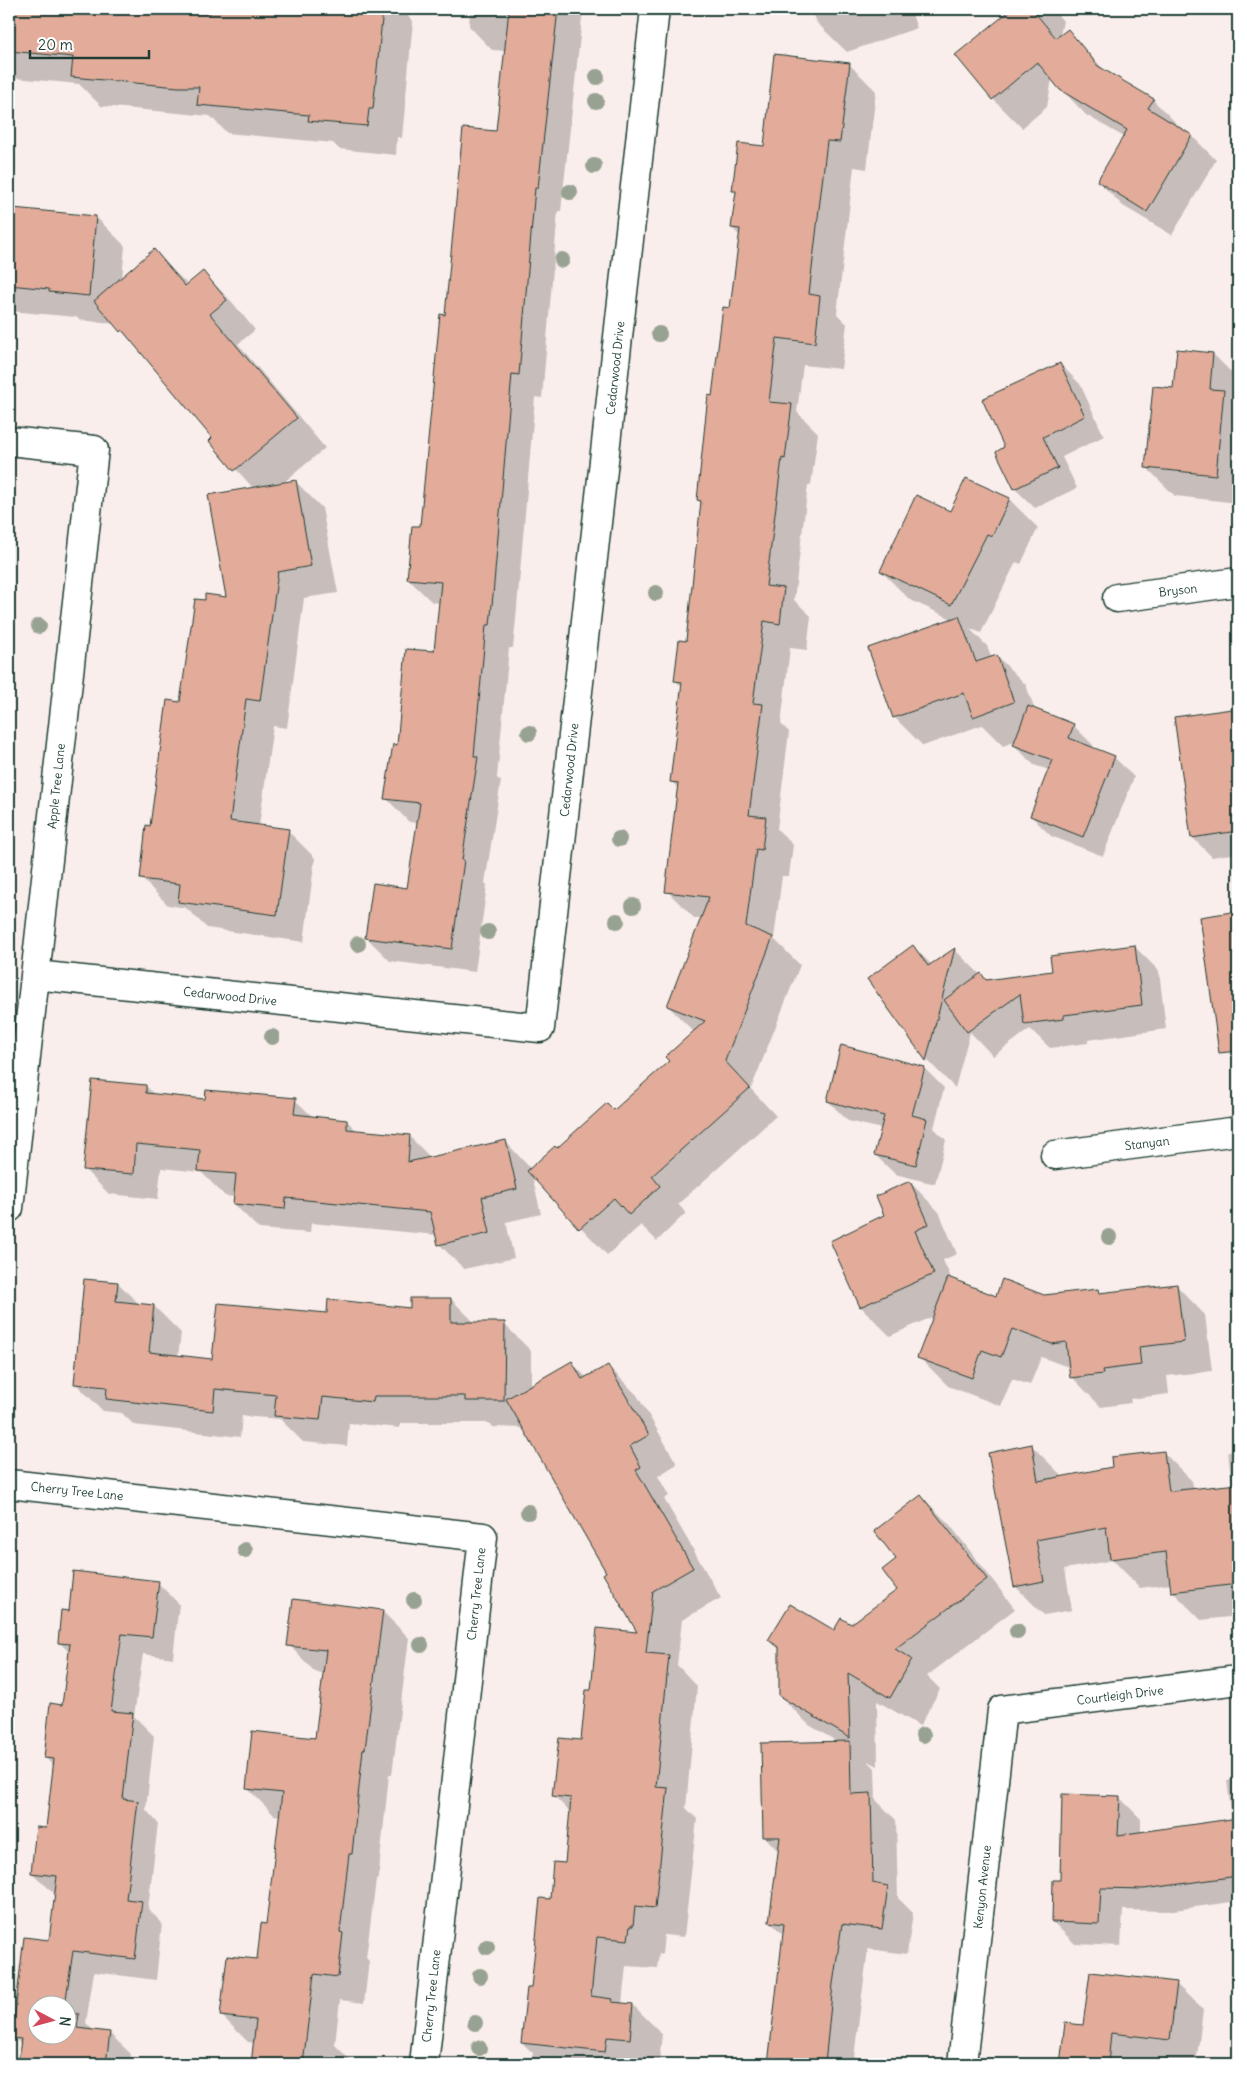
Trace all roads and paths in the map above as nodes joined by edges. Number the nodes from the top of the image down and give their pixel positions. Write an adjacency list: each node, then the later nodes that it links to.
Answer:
1 (655, 9): 5 (street, Cedarwood Drive)
2 (9, 441): 5 (street, Apple Tree Lane)
3 (1238, 582): 4 (street, Bryson)
4 (1117, 598)
5 (35, 975): 8 (street, Apple Tree Lane)
6 (1238, 1131): 7 (street, Stanyan)
7 (1055, 1155)
8 (9, 1208)
9 (9, 1484): 12 (street, Cherry Tree Lane)
10 (1238, 1680): 11 (street, Courtleigh Drive)
11 (1002, 1710): 13 (street, Kenyon Avenue)
12 (424, 2064)
13 (962, 2064)

